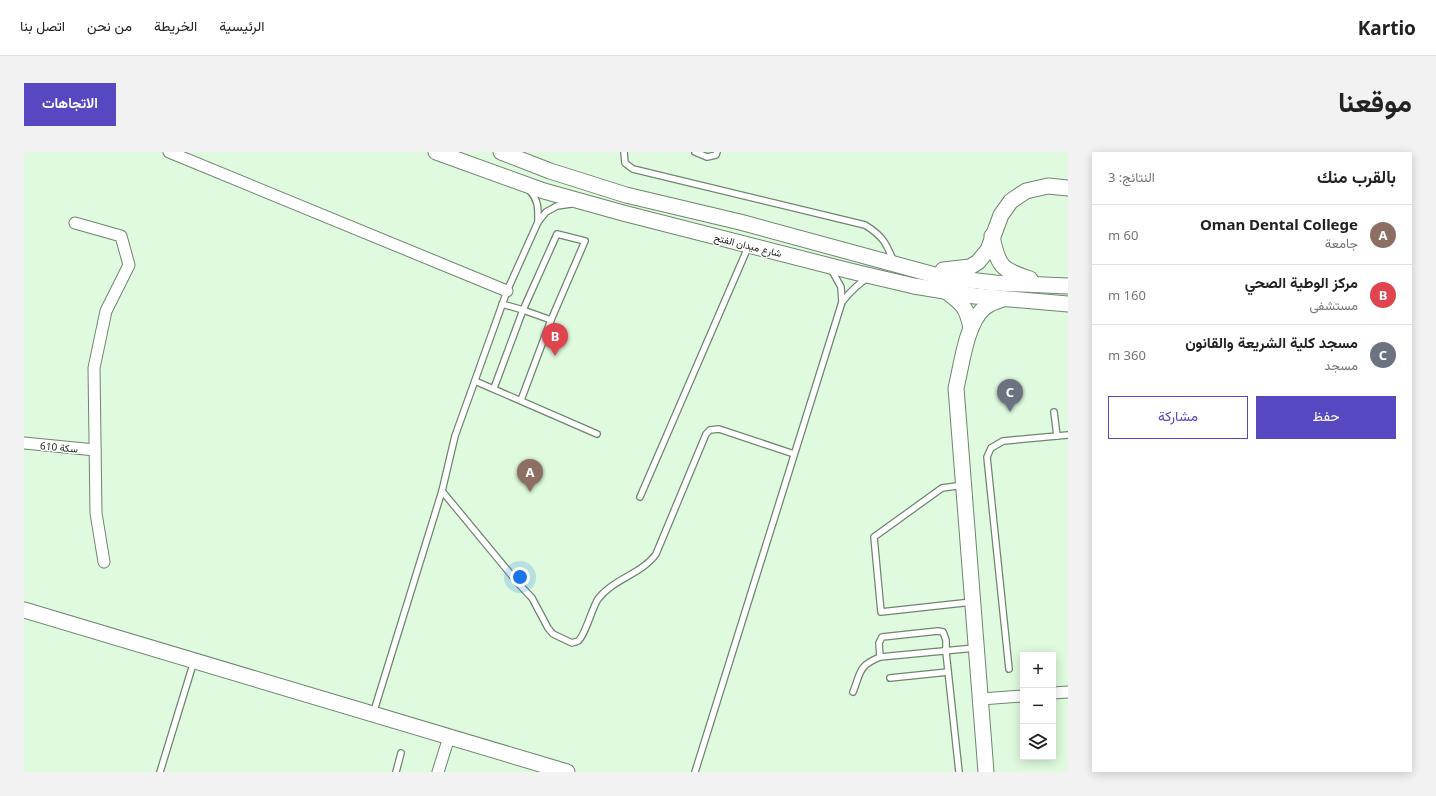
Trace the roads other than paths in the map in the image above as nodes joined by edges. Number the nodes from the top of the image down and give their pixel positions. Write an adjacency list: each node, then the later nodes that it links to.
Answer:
1 (169, 152): 20 (street)
2 (436, 152): 7 (street, شارع ميدان الفتح)
3 (501, 152): 14 (street, شارع ميدان الفتح)
4 (624, 152): 14 (lane)
5 (695, 152): 6 (lane)
6 (717, 152)
7 (520, 182): 9 (street, شارع ميدان الفتح); 10 (lane)
8 (1068, 188): 12 (street)
9 (589, 203): 10 (lane); 13 (street, شارع ميدان الفتح)
10 (538, 222): 20 (lane)
11 (75, 223): 39 (street)
12 (992, 236): 16 (street); 18 (street)
13 (749, 245): 15 (street, شارع ميدان الفتح); 43 (lane)
14 (895, 264): 16 (street, شارع ميدان الفتح)
15 (828, 265): 17 (street, شارع ميدان الفتح); 23 (lane)
16 (926, 272): 18 (street, شارع ميدان الفتح)
17 (871, 276): 21 (street, شارع ميدان الفتح); 23 (lane)
18 (1050, 285): 19 (street, شارع ميدان الفتح)
19 (1068, 286)
20 (507, 291): 25 (lane)
21 (946, 291): 22 (street, شارع ميدان الفتح); 30 (street)
22 (1003, 298): 24 (street, شارع ميدان الفتح); 30 (street)
23 (842, 302): 40 (lane)
24 (1044, 302): 26 (street, شارع ميدان الفتح); 28 (lane)
25 (502, 304): 27 (lane); 31 (lane)
26 (1068, 304)
27 (523, 310): 29 (lane); 29 (lane); 32 (lane)
28 (1068, 310)
29 (551, 320): 33 (lane)
30 (971, 328): 41 (street)
31 (475, 381): 32 (lane); 42 (lane)
32 (494, 388): 33 (lane)
33 (521, 400): 35 (lane)
34 (1054, 412): 37 (lane)
35 (597, 434)
36 (1068, 434): 37 (lane)
37 (1057, 436): 51 (lane)
38 (24, 443): 39 (street, سكة 610)
39 (95, 450): 44 (street)
40 (794, 454): 42 (lane); 67 (lane)
41 (964, 485): 45 (street); 45 (lane)
42 (442, 491): 59 (lane)
43 (640, 497)
44 (104, 562)
45 (973, 602): 47 (street)
46 (24, 610): 50 (street)
47 (977, 648): 48 (lane); 58 (street)
48 (946, 652): 49 (lane); 49 (lane); 52 (lane)
49 (880, 657): 54 (lane)
50 (194, 661): 59 (street); 63 (lane)
51 (1010, 669)
52 (948, 672): 53 (lane); 62 (lane)
53 (890, 678)
54 (853, 692)
55 (1068, 692): 56 (street)
56 (1056, 693)
57 (1020, 696): 58 (street)
58 (981, 699): 68 (street)
59 (372, 714): 60 (street)
60 (449, 737): 65 (street); 66 (street)
61 (402, 753): 64 (lane)
62 (957, 770)
63 (160, 772)
64 (396, 772)
65 (438, 772)
66 (567, 772)
67 (695, 772)
68 (986, 772)

